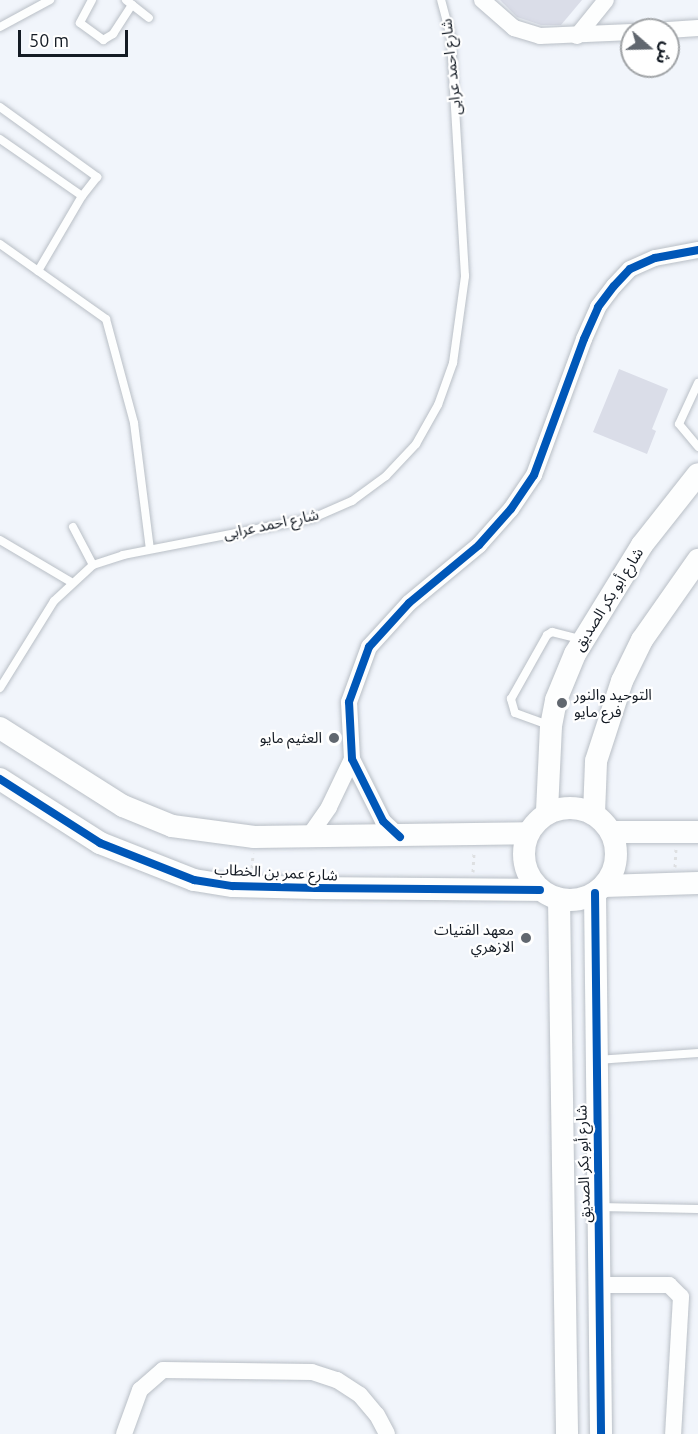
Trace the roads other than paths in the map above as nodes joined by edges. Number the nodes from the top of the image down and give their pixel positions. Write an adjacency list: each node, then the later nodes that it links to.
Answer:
1 (50, 0): 8 (lane)
2 (92, 0): 6 (lane)
3 (441, 0): 24 (lane, شارع احمد عرابى)
4 (482, 0): 12 (street)
5 (606, 0): 12 (street)
6 (129, 2): 7 (lane)
7 (149, 18)
8 (0, 27)
9 (698, 28): 10 (street)
10 (680, 29)
11 (620, 33): 12 (street)
12 (577, 36)
13 (0, 107): 15 (lane)
14 (0, 139): 15 (lane)
15 (82, 196): 18 (lane)
16 (0, 244): 18 (lane)
17 (698, 250): 32 (street)
18 (38, 271): 24 (lane)
19 (698, 383): 20 (lane)
20 (698, 447)
21 (698, 474): 28 (street, شارع أبو بكر الصديق)
22 (73, 527): 26 (lane)
23 (0, 540): 27 (lane)
24 (150, 549): 26 (lane, شارع احمد عرابى)
25 (698, 560): 35 (street)
26 (93, 566): 27 (lane, شارع احمد عرابى)
27 (71, 582): 29 (lane, شارع احمد عرابى)
28 (582, 640): 30 (street, شارع أبو بكر الصديق); 30 (lane)
29 (0, 688)
30 (551, 726): 34 (street, شارع أبو بكر الصديق)
31 (0, 728): 39 (street)
32 (352, 759): 39 (street); 40 (street)
33 (0, 779): 43 (street, شارع عمر بن الخطاب)
34 (547, 812): 35 (street); 38 (street)
35 (594, 814): 36 (street)
36 (611, 832): 37 (street); 42 (street)
37 (687, 832)
38 (528, 833): 40 (street); 43 (street)
39 (309, 836): 40 (street)
40 (400, 837)
41 (698, 883): 42 (street)
42 (600, 889): 43 (street); 45 (street, شارع أبو بكر الصديق)
43 (549, 894): 51 (street, شارع أبو بكر الصديق)
44 (698, 1053): 45 (lane)
45 (594, 1060): 46 (street, شارع أبو بكر الصديق)
46 (598, 1207): 47 (lane); 48 (street, شارع أبو بكر الصديق)
47 (698, 1209)
48 (600, 1285): 52 (street, شارع أبو بكر الصديق); 53 (street)
49 (124, 1434): 50 (street)
50 (387, 1434)
51 (567, 1434)
52 (601, 1434)
53 (673, 1434)

